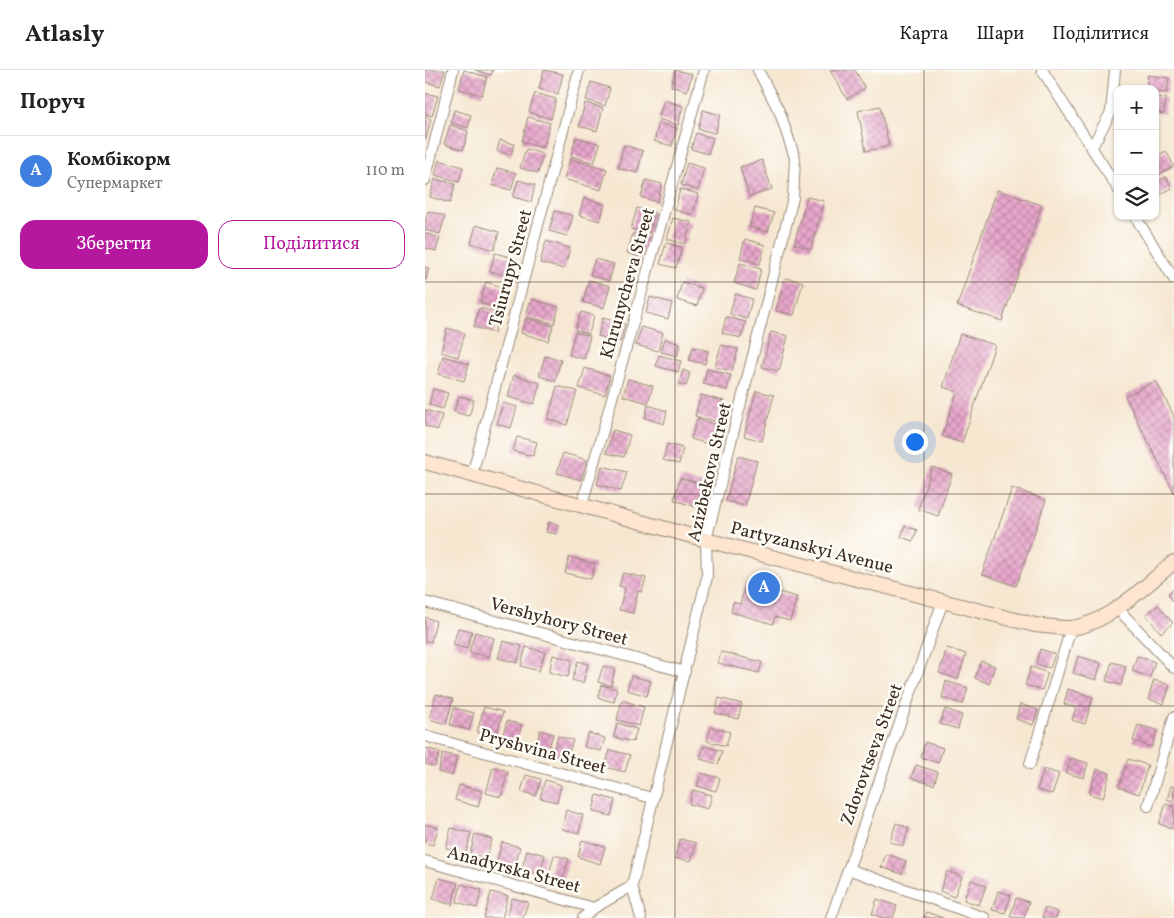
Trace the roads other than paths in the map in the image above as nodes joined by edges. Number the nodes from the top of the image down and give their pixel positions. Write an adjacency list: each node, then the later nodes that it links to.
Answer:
1 (453, 70): 8 (street)
2 (579, 70): 13 (street, Tsiurupy Street)
3 (704, 70): 14 (street, Khrunycheva Street)
4 (758, 70): 15 (street, Azizbekova Street)
5 (1042, 70): 7 (street)
6 (1115, 70): 7 (street)
7 (1092, 147): 9 (street)
8 (425, 180)
9 (1114, 183)
10 (1137, 220): 11 (street)
11 (1174, 279)
12 (425, 462): 13 (street, Partyzanskyi Avenue)
13 (472, 475): 14 (street, Partyzanskyi Avenue)
14 (582, 505): 15 (street, Partyzanskyi Avenue)
15 (706, 540): 17 (street, Partyzanskyi Avenue); 22 (street, Azizbekova Street)
16 (1174, 562): 19 (street, Partyzanskyi Avenue)
17 (943, 600): 20 (street, Partyzanskyi Avenue); 29 (street, Zdorovtseva Street)
18 (425, 602): 22 (street, Vershyhory Street)
19 (1118, 609): 20 (street, Partyzanskyi Avenue); 21 (street)
20 (1071, 628): 25 (street)
21 (1174, 668)
22 (685, 672): 26 (street, Azizbekova Street)
23 (1174, 717): 27 (street)
24 (425, 736): 26 (street, Pryshvina Street)
25 (1030, 764)
26 (652, 798): 30 (street, Azizbekova Street)
27 (1148, 806)
28 (425, 861): 31 (street, Anadyrska Street)
29 (848, 869): 34 (street, Zdorovtseva Street); 35 (street)
30 (632, 886): 31 (street); 33 (street)
31 (594, 908): 32 (street)
32 (583, 918)
33 (641, 918)
34 (831, 918)
35 (985, 918)

